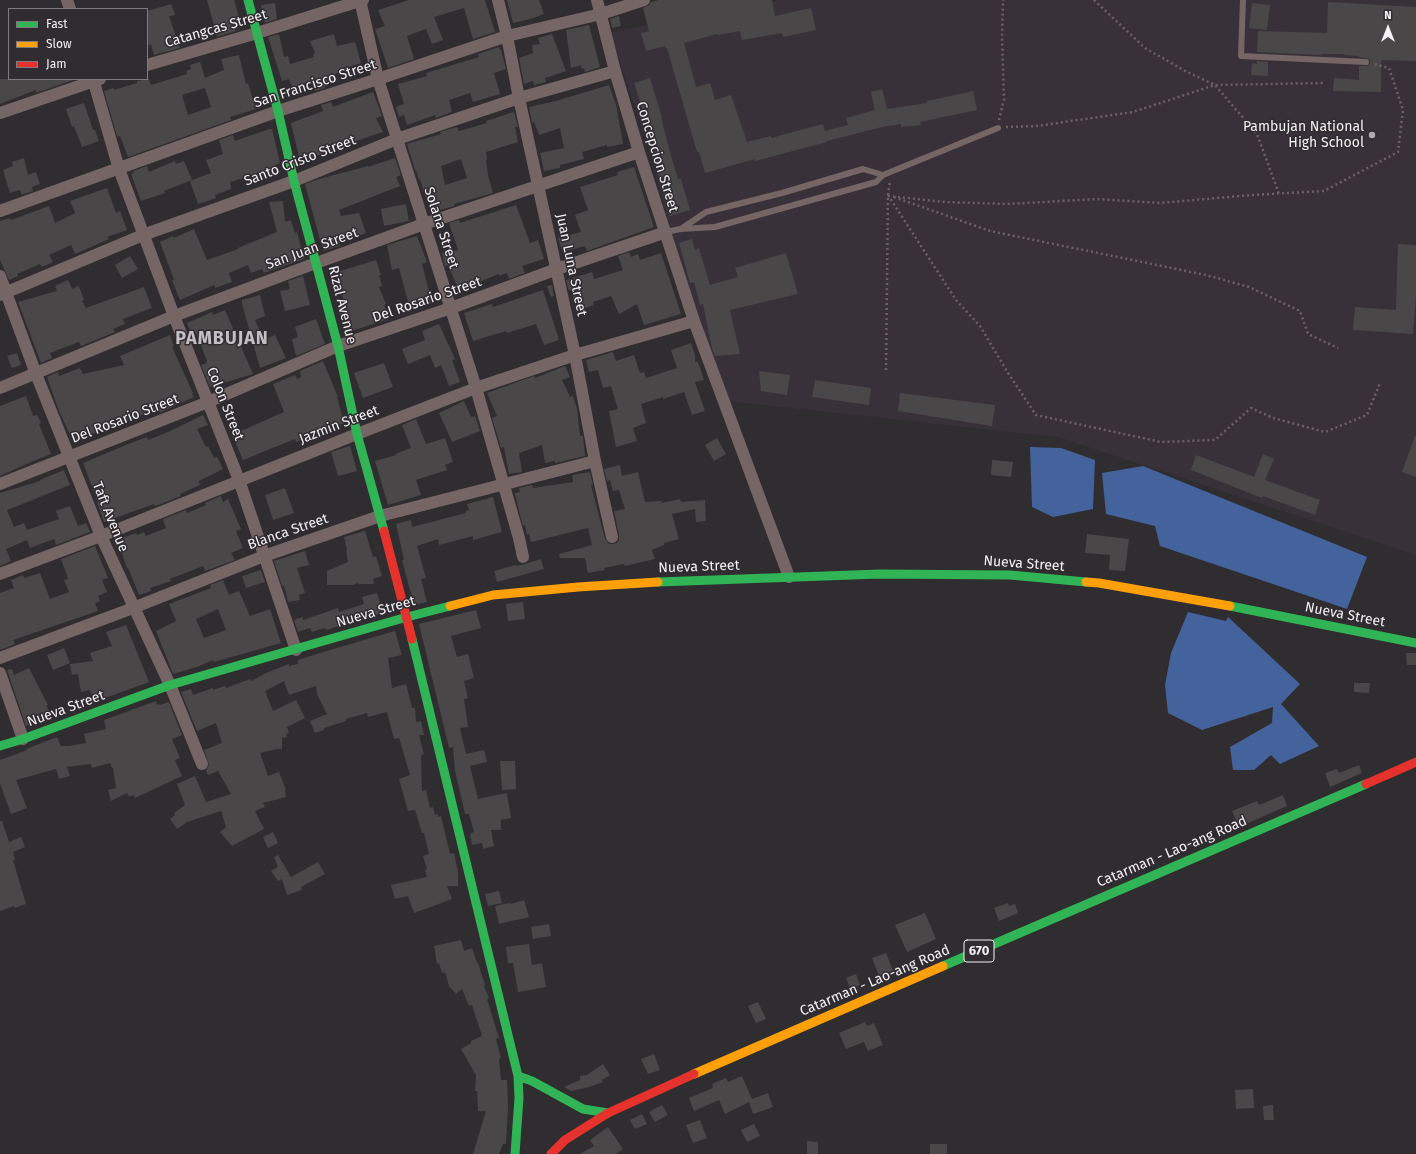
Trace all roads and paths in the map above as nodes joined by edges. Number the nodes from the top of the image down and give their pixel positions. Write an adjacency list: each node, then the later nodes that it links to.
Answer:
1 (248, 0): 10 (street, Rizal Avenue)
2 (361, 0): 10 (street, Catangcas Street); 15 (street, Solana Street)
3 (498, 0): 11 (street, Juan Luna Street)
4 (597, 0): 9 (street, Concepcion Street)
5 (644, 0): 9 (street, San Francisco Street)
6 (1003, 0): 22 (path)
7 (1094, 0): 18 (path)
8 (1243, 0): 12 (lane)
9 (601, 14): 11 (street, San Francisco Street); 14 (street, Concepcion Street)
10 (257, 33): 13 (street, Catangcas Street); 20 (street, Rizal Avenue)
11 (507, 36): 15 (street, San Francisco Street); 19 (street, Juan Luna Street)
12 (1366, 62): 30 (path)
13 (148, 65)
14 (615, 71): 19 (street, Santo Cristo Street); 24 (street, Concepcion Street)
15 (378, 79): 20 (street, San Francisco Street); 23 (street, Solana Street)
16 (95, 80): 21 (street); 25 (street, Colon Street)
17 (1325, 83): 18 (path)
18 (1215, 85): 22 (path); 30 (path)
19 (519, 98): 23 (street, Santo Cristo Street); 29 (street, Juan Luna Street)
20 (278, 111): 25 (street, San Francisco Street); 28 (street, Rizal Avenue)
21 (0, 113)
22 (998, 128): 26 (lane)
23 (397, 139): 28 (street, Santo Cristo Street); 33 (street, Solana Street)
24 (639, 152): 29 (street, San Juan Street); 35 (street, Concepcion Street)
25 (119, 169): 32 (street, San Francisco Street); 36 (street, Colon Street)
26 (892, 172): 27 (lane); 31 (path)
27 (883, 175): 34 (lane); 34 (lane)
28 (294, 181): 36 (street, Santo Cristo Street); 37 (street, Rizal Avenue)
29 (539, 186): 33 (street, San Juan Street); 38 (street, Juan Luna Street)
30 (1279, 194): 31 (path)
31 (888, 196): 45 (path); 47 (path); 49 (path)
32 (0, 211)
33 (424, 224): 37 (street, San Juan Street); 41 (street, Solana Street)
34 (680, 229): 35 (lane)
35 (666, 232): 38 (street, Del Rosario Street); 43 (street, Concepcion Street)
36 (143, 234): 40 (street, Santo Cristo Street); 42 (street, Colon Street)
37 (316, 263): 42 (street, San Juan Street); 44 (street, Rizal Avenue)
38 (557, 269): 41 (street, Del Rosario Street); 46 (street, Juan Luna Street)
39 (0, 276): 40 (street, Taft Avenue)
40 (3, 294): 48 (street, Taft Avenue)
41 (451, 308): 44 (street, Del Rosario Street); 51 (street, Solana Street)
42 (174, 316): 48 (street, San Juan Street); 52 (street, Colon Street)
43 (694, 321): 46 (street, Jazmin Street); 65 (street, Concepcion Street)
44 (338, 346): 52 (street, Del Rosario Street); 53 (street, Rizal Avenue)
45 (1338, 348)
46 (575, 355): 51 (street, Jazmin Street); 55 (street, Juan Luna Street)
47 (886, 370)
48 (36, 374): 50 (street, San Juan Street); 54 (street, Taft Avenue)
49 (1380, 383)
50 (0, 388)
51 (476, 388): 53 (street, Jazmin Street); 58 (street, Solana Street)
52 (208, 402): 54 (street, Del Rosario Street); 56 (street, Colon Street)
53 (357, 434): 56 (street, Jazmin Street); 59 (street, Rizal Avenue)
54 (70, 456): 57 (street, Del Rosario Street); 60 (street, Taft Avenue)
55 (595, 461): 58 (street, Blanca Street); 61 (street, Juan Luna Street)
56 (239, 480): 60 (street, Jazmin Street); 62 (street, Colon Street)
57 (0, 484)
58 (504, 484): 59 (street, Blanca Street); 63 (street, Solana Street)
59 (380, 516): 62 (street, Blanca Street); 67 (street, Rizal Avenue)
60 (101, 536): 64 (street, Jazmin Street); 66 (street, Taft Avenue)
61 (612, 537)
62 (264, 556): 66 (street, Blanca Street); 69 (street, Colon Street)
63 (523, 557)
64 (0, 574)
65 (789, 577): 67 (street, Nueva Street); 68 (street, Nueva Street)
66 (133, 608): 70 (street, Blanca Street); 72 (street, Taft Avenue)
67 (407, 617): 69 (street, Nueva Street); 77 (street, Rizal Avenue)
68 (1416, 643)
69 (296, 650): 72 (street, Nueva Street)
70 (0, 658)
71 (0, 673): 73 (street)
72 (170, 685): 73 (street, Nueva Street); 76 (street, Taft Avenue)
73 (23, 740): 74 (street, Nueva Street)
74 (0, 746)
75 (1416, 762): 78 (street, Catarman - Lao-ang Road / 670)
76 (202, 764)
77 (518, 1076): 78 (street); 79 (street, Rizal Avenue)
78 (608, 1113): 80 (street, Catarman - Lao-ang Road / 670)
79 (515, 1154)
80 (551, 1154)

